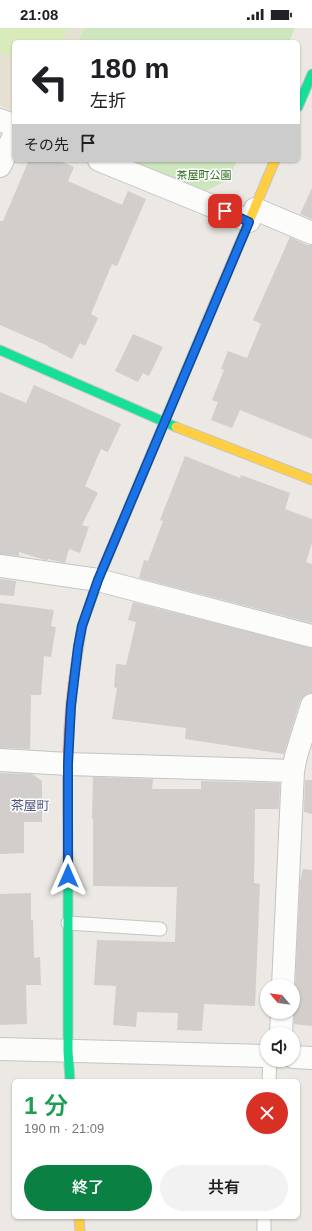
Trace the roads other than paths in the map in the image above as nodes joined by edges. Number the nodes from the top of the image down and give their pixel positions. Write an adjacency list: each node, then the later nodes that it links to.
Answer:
1 (312, 74): 2 (street)
2 (300, 102)
3 (0, 120): 4 (street)
4 (12, 124)
5 (12, 139): 8 (street)
6 (105, 162): 9 (street)
7 (274, 162): 9 (street)
8 (0, 166)
9 (252, 215): 10 (street); 12 (street)
10 (312, 234)
11 (0, 350): 12 (street)
12 (164, 422): 13 (street); 15 (street)
13 (312, 480)
14 (0, 566): 15 (street)
15 (98, 580): 16 (street); 19 (street)
16 (312, 636)
17 (312, 705): 20 (street)
18 (0, 760): 19 (street)
19 (68, 764): 20 (street); 21 (street)
20 (293, 771): 23 (street)
21 (68, 923): 22 (lane); 25 (street)
22 (160, 929)
23 (283, 979)
24 (0, 1049): 25 (street)
25 (68, 1051): 26 (street); 30 (street)
26 (260, 1056)
27 (300, 1057): 28 (street)
28 (312, 1058)
29 (270, 1067): 31 (lane)
30 (70, 1079)
31 (269, 1079)
32 (79, 1219): 34 (street)
33 (264, 1219): 35 (lane)
34 (80, 1231)
35 (264, 1231)

